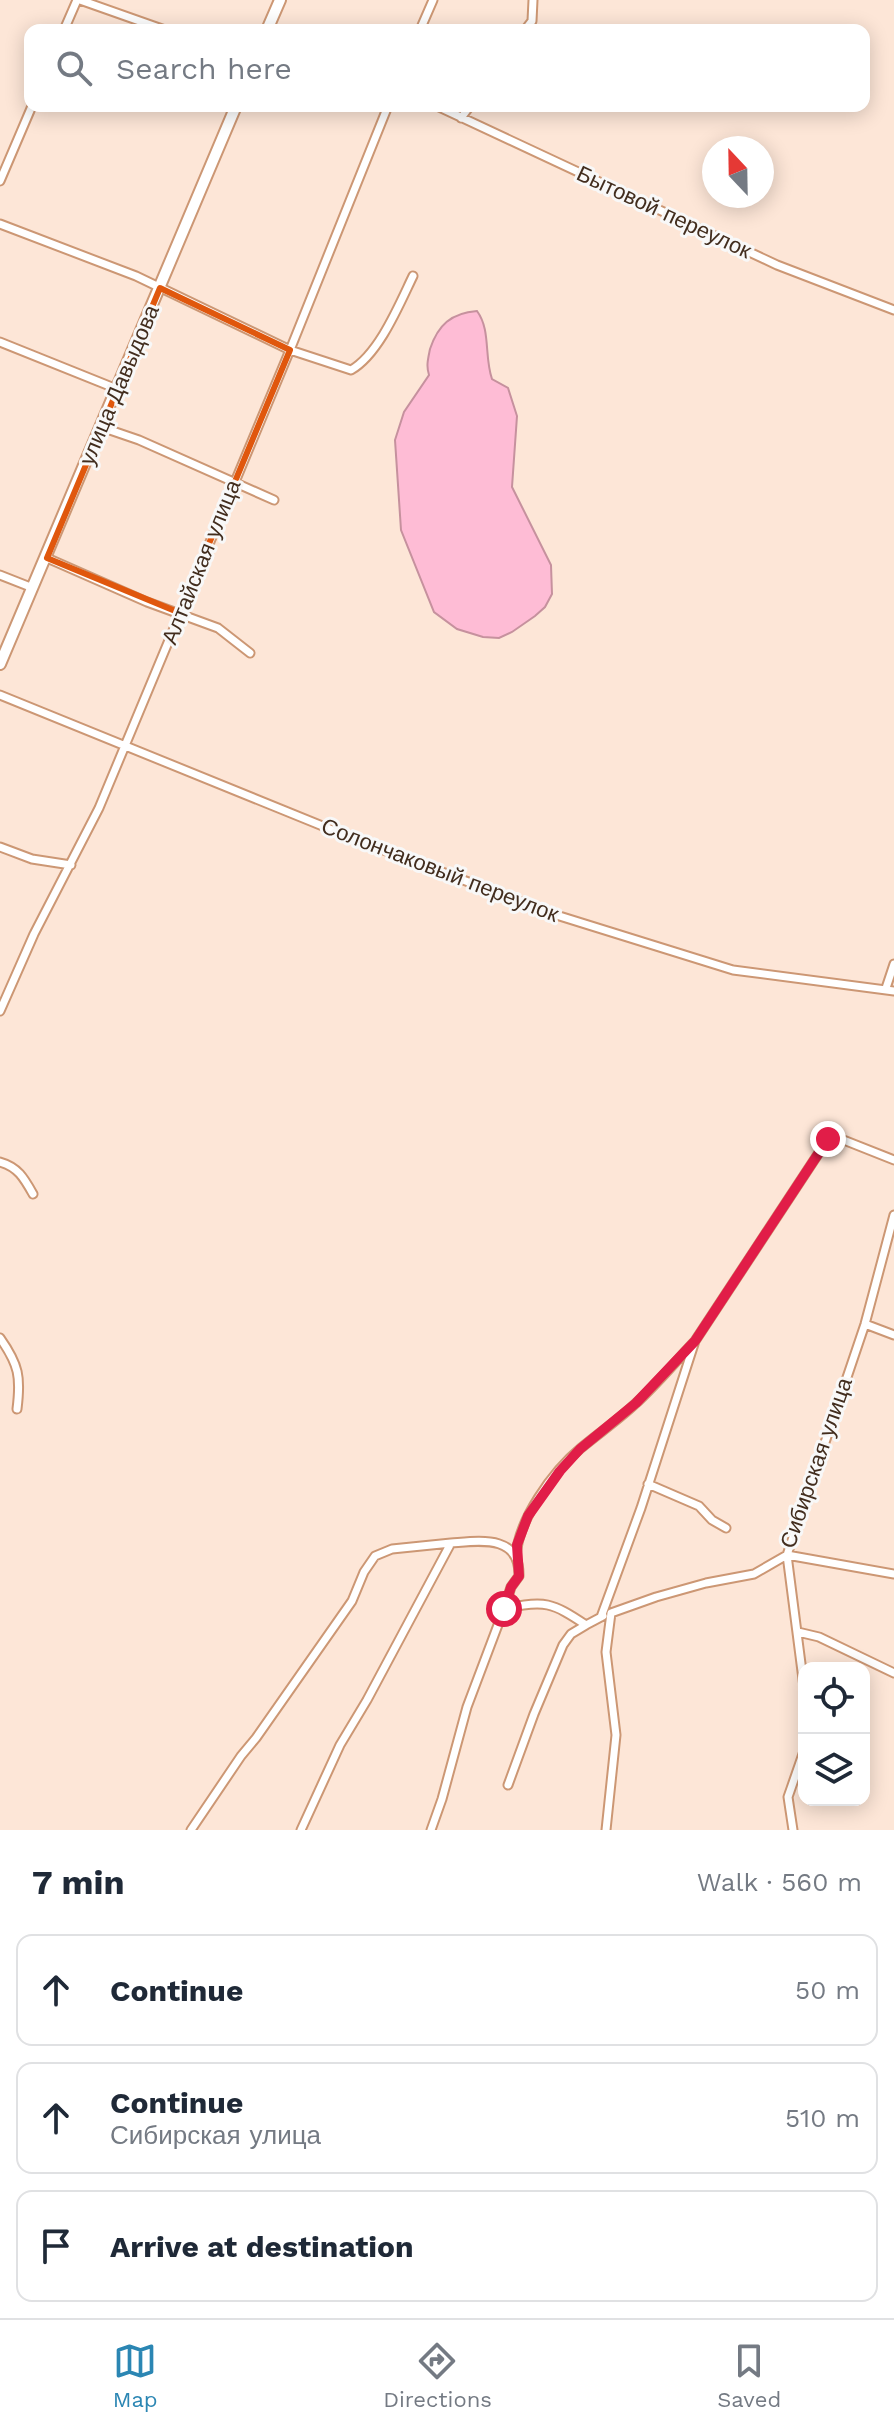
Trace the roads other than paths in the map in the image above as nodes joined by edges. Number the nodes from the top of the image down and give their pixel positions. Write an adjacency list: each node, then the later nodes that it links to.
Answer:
1 (78, 0): 5 (street); 6 (street)
2 (280, 0): 7 (main road)
3 (433, 0): 8 (street)
4 (533, 0): 9 (street)
5 (67, 24)
6 (148, 24)
7 (272, 24)
8 (423, 24)
9 (530, 24)
10 (29, 112): 16 (street)
11 (233, 112): 19 (main road, улица Давыдова)
12 (386, 112): 22 (street, Алтайская улица)
13 (449, 112): 15 (street, Бытовой переулок)
14 (466, 112): 15 (street)
15 (461, 118): 20 (street, Бытовой переулок)
16 (0, 181)
17 (0, 224): 19 (street)
18 (413, 276): 22 (street)
19 (160, 288): 22 (street); 23 (main road, улица Давыдова)
20 (894, 310)
21 (0, 342): 23 (street)
22 (290, 350): 25 (street, Алтайская улица)
23 (117, 389): 24 (main road, улица Давыдова)
24 (101, 427): 25 (street); 27 (main road, улица Давыдова)
25 (234, 482): 26 (street); 30 (street, Алтайская улица)
26 (274, 500)
27 (47, 558): 29 (main road, улица Давыдова); 30 (street)
28 (0, 575): 29 (street)
29 (33, 588): 32 (main road, улица Давыдова)
30 (180, 613): 31 (street); 34 (street, Алтайская улица)
31 (250, 653)
32 (0, 664)
33 (0, 695): 34 (street, Солончаковый переулок)
34 (124, 746): 36 (street, Алтайская улица); 38 (street, Солончаковый переулок)
35 (0, 847): 36 (street)
36 (71, 865): 39 (street, Алтайская улица)
37 (894, 964): 38 (street)
38 (890, 989)
39 (0, 1011)
40 (894, 1160): 47 (street)
41 (0, 1162): 42 (street)
42 (33, 1194)
43 (894, 1215): 44 (street, Сибирская улица)
44 (865, 1324): 45 (street); 52 (street, Сибирская улица)
45 (894, 1335)
46 (0, 1338): 48 (street)
47 (695, 1341): 49 (street); 53 (street)
48 (17, 1409)
49 (648, 1484): 50 (street); 57 (street)
50 (726, 1528)
51 (451, 1543): 53 (street); 64 (street); 65 (street)
52 (787, 1555): 54 (street); 56 (street, Сибирская улица); 59 (street)
53 (516, 1558): 55 (street)
54 (894, 1574)
55 (504, 1609): 58 (street); 66 (street)
56 (611, 1613): 57 (street, Сибирская улица); 67 (street)
57 (601, 1617): 58 (street, Сибирская улица)
58 (586, 1625): 63 (street, Сибирская улица)
59 (798, 1632): 60 (street); 61 (street)
60 (801, 1662)
61 (894, 1673)
62 (798, 1768): 68 (street)
63 (508, 1785)
64 (191, 1830)
65 (301, 1830)
66 (431, 1830)
67 (606, 1830)
68 (793, 1830)

